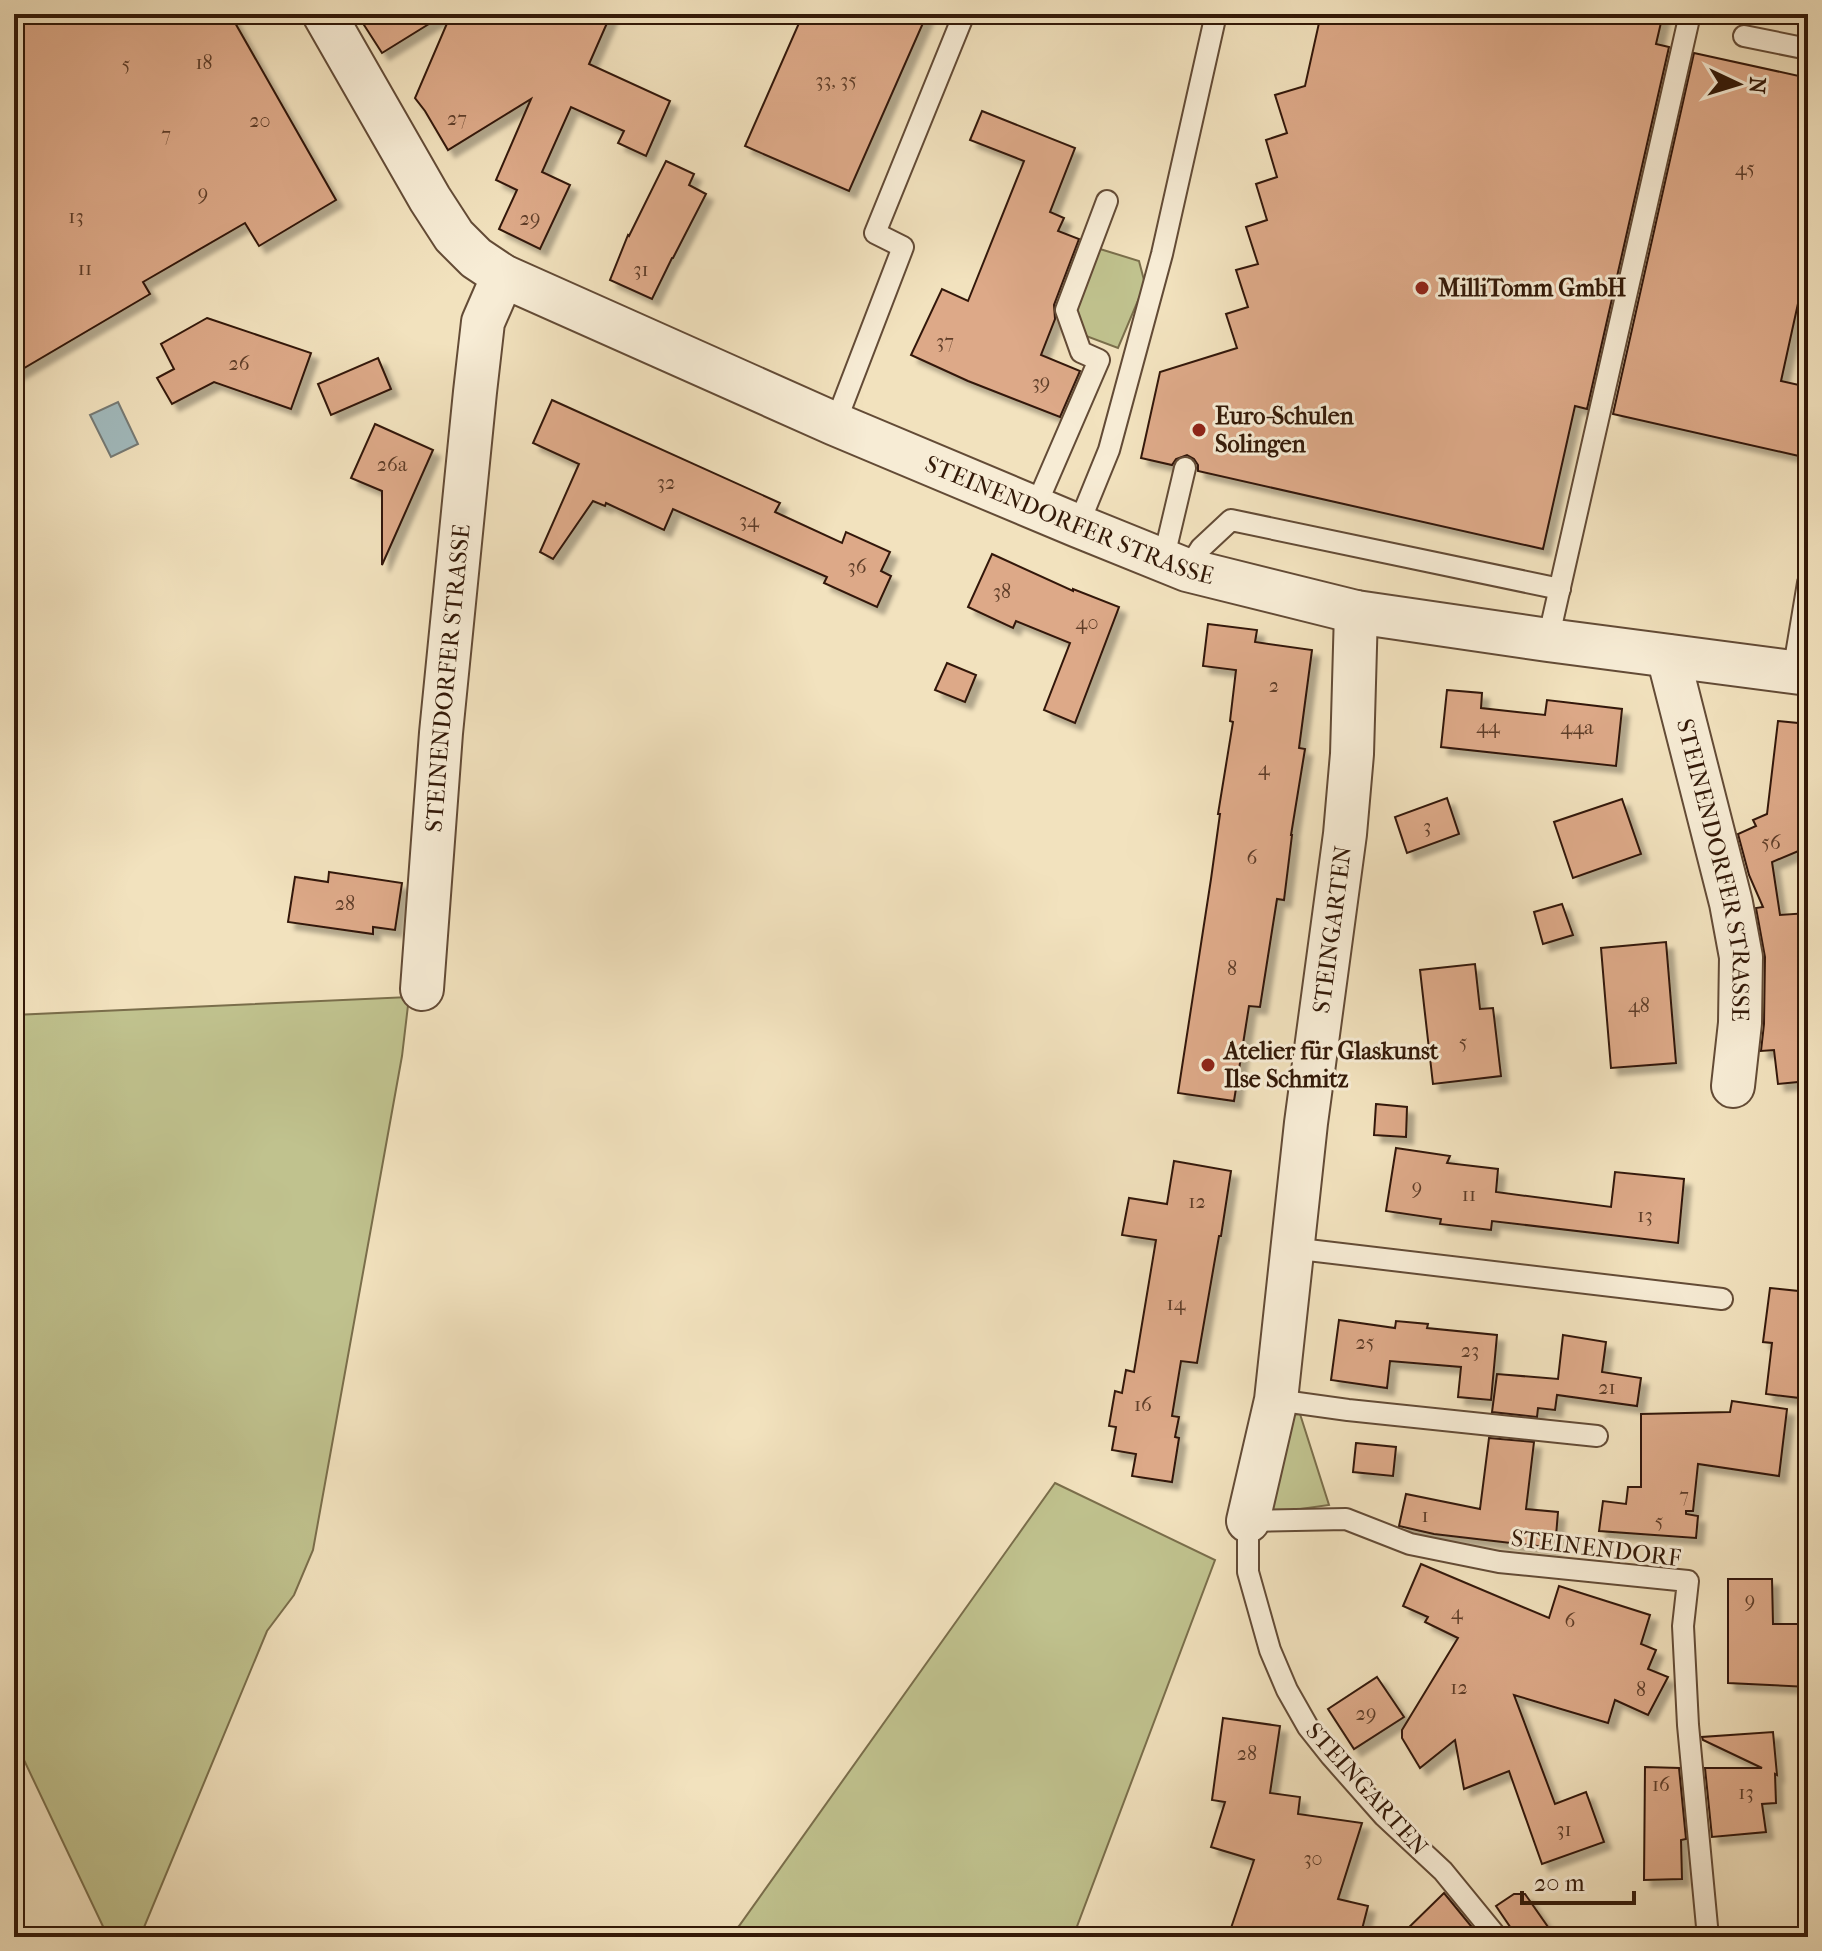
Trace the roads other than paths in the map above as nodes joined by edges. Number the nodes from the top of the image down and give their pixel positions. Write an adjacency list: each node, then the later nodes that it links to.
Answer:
1 (324, 14): 8 (street, STEINENDORFER STRASSE)
2 (964, 14): 9 (lane)
3 (1216, 14): 12 (lane)
4 (1690, 14): 15 (lane)
5 (1744, 36): 6 (lane)
6 (1808, 49)
7 (1107, 201): 11 (lane)
8 (503, 276): 9 (street, STEINENDORFER STRASSE); 20 (street, STEINENDORFER STRASSE)
9 (835, 424): 11 (street, STEINENDORFER STRASSE)
10 (1185, 468): 13 (lane)
11 (1035, 508): 12 (street, STEINENDORFER STRASSE)
12 (1078, 526): 13 (street, STEINENDORFER STRASSE)
13 (1175, 565): 15 (lane); 16 (street, STEINENDORFER STRASSE)
14 (1808, 583): 19 (lane)
15 (1560, 589): 17 (lane)
16 (1356, 612): 17 (street, STEINENDORFER STRASSE); 22 (street, STEINGARTEN)
17 (1548, 640): 18 (street, STEINENDORFER STRASSE)
18 (1668, 656): 19 (street, STEINENDORFER STRASSE); 21 (street, STEINENDORFER STRASSE)
19 (1801, 674)
20 (422, 989)
21 (1733, 1086)
22 (1291, 1248): 23 (lane); 24 (street, STEINGARTEN)
23 (1722, 1299)
24 (1276, 1400): 25 (lane); 26 (street, STEINGARTEN)
25 (1597, 1436)
26 (1248, 1521): 27 (lane, STEINGARTEN); 28 (lane, STEINENDORF)
27 (1497, 1937)
28 (1708, 1937)

